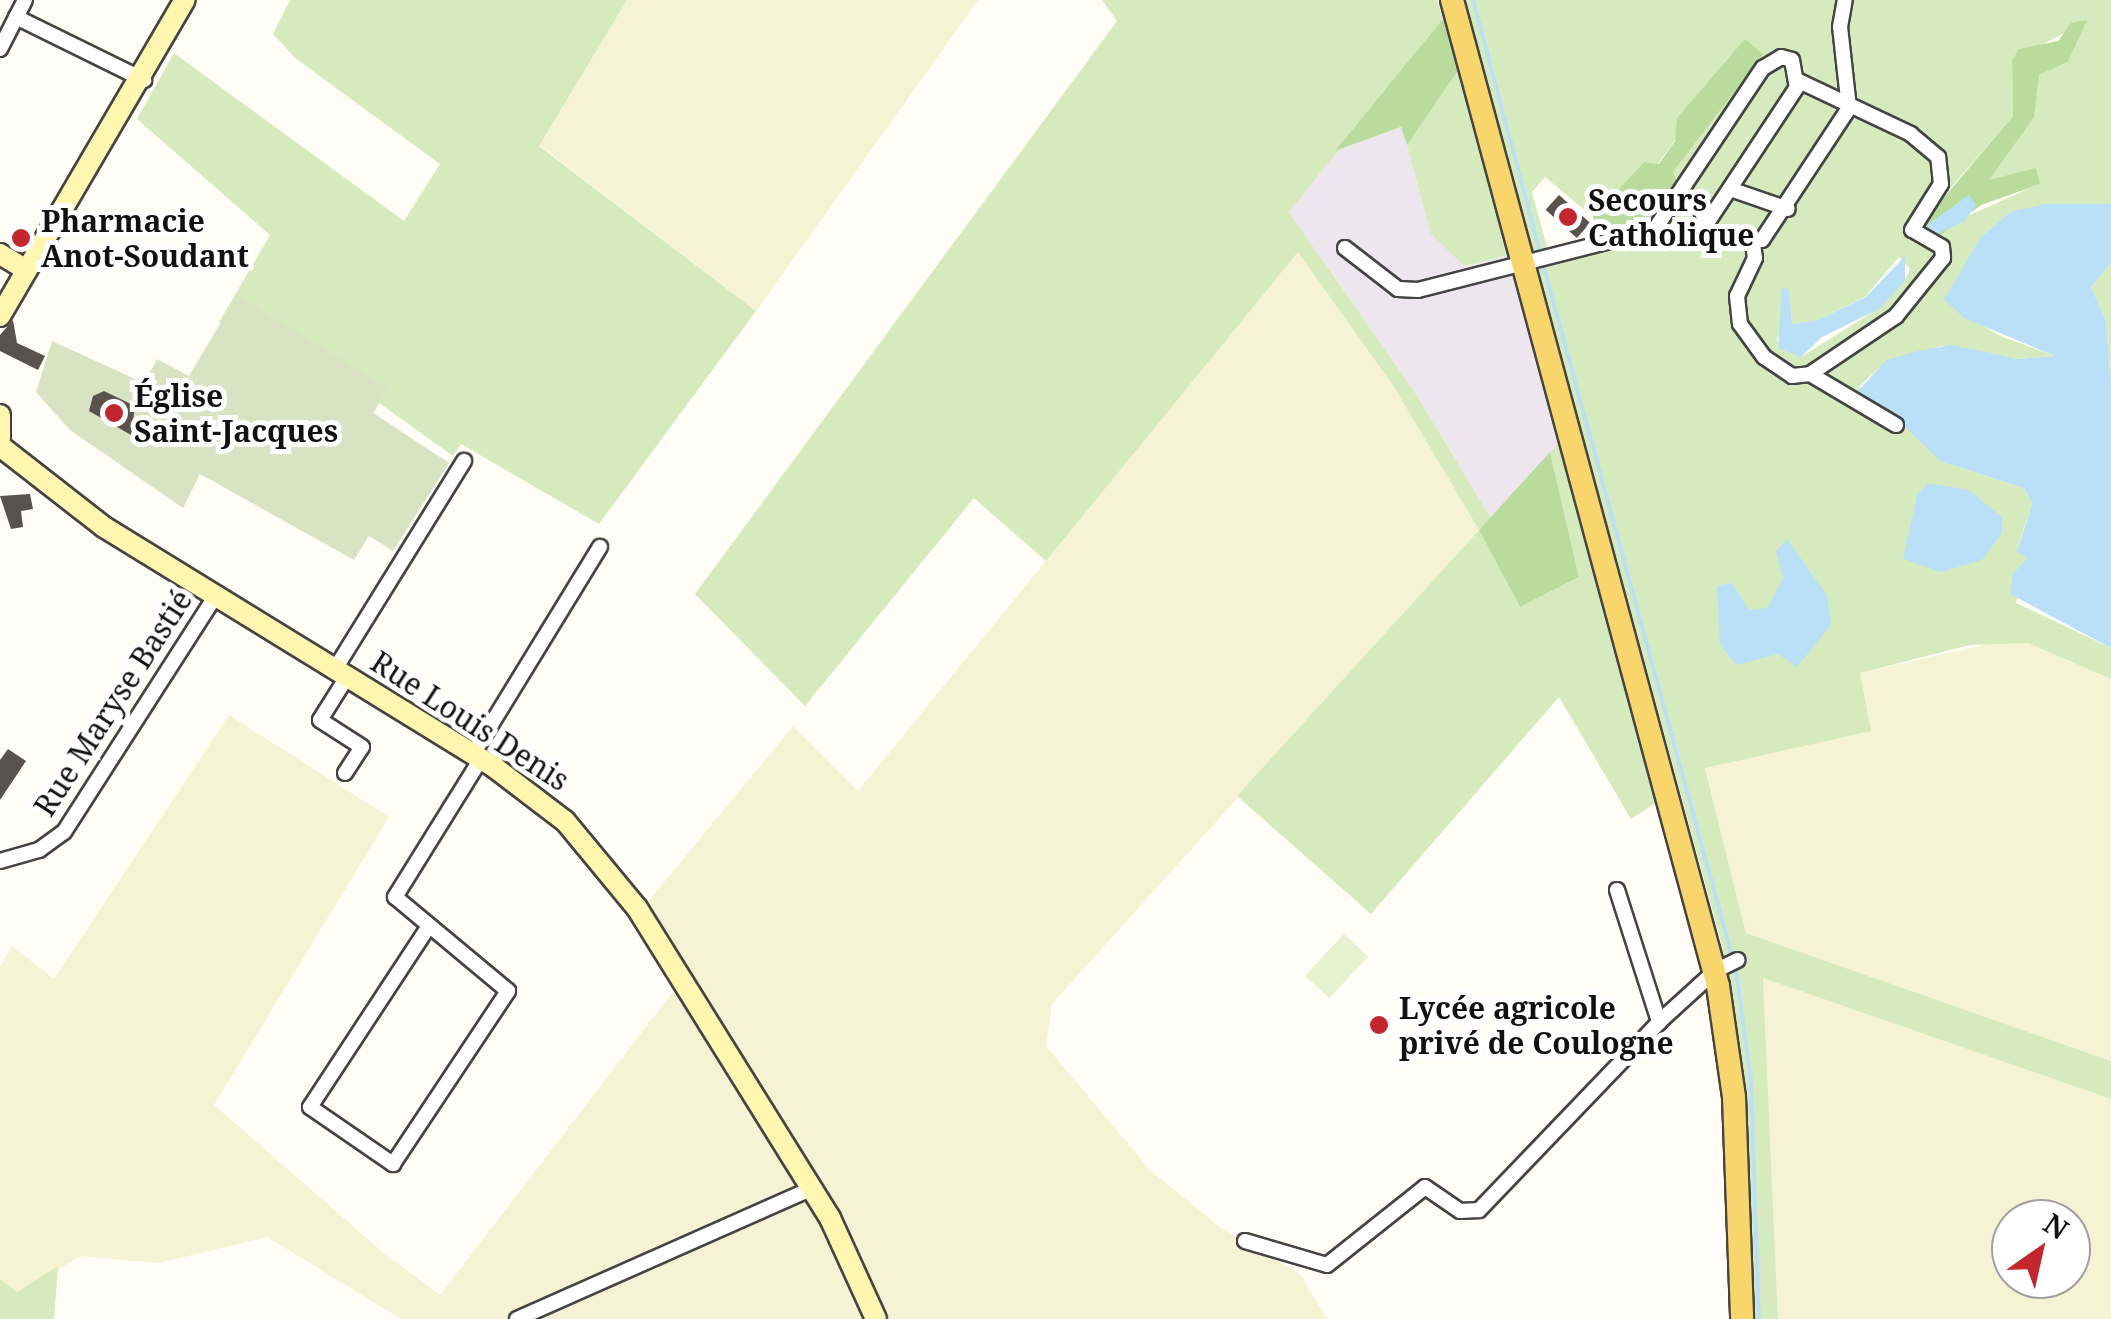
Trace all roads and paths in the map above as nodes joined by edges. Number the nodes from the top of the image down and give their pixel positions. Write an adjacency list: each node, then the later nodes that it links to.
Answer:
1 (25, 0): 5 (street)
2 (185, 0): 7 (street)
3 (1452, 0): 19 (main road)
4 (1845, 0): 9 (street)
5 (16, 17): 6 (street); 7 (street)
6 (0, 48)
7 (144, 80): 20 (street)
8 (1799, 81): 9 (street); 10 (street); 12 (street)
9 (1849, 108): 11 (street); 22 (street)
10 (1730, 189): 11 (street); 13 (street)
11 (1788, 209): 17 (street)
12 (1670, 212): 13 (street); 14 (street)
13 (1707, 224): 15 (street)
14 (1652, 236): 15 (street); 19 (street)
15 (1695, 241): 17 (street)
16 (1345, 248): 19 (street)
17 (1754, 251): 22 (street)
18 (0, 254): 20 (street)
19 (1523, 262): 36 (main road)
20 (27, 270): 21 (street)
21 (0, 316)
22 (1810, 374): 24 (street)
23 (0, 415): 25 (street)
24 (1896, 425)
25 (0, 442): 28 (street, Rue Louis Denis)
26 (464, 461): 29 (street)
27 (600, 547): 30 (street)
28 (216, 595): 29 (street, Rue Louis Denis); 32 (street, Rue Maryse Bastié)
29 (341, 673): 30 (street, Rue Louis Denis); 31 (street)
30 (477, 757): 34 (street); 38 (street, Rue Louis Denis)
31 (345, 773)
32 (0, 862)
33 (1617, 890): 37 (street)
34 (427, 930): 34 (street)
35 (1738, 960): 36 (street)
36 (1715, 971): 37 (street); 42 (main road)
37 (1659, 1022): 39 (street)
38 (812, 1188): 40 (street); 41 (street, Rue Louis Denis)
39 (1245, 1241)
40 (517, 1319)
41 (876, 1319)
42 (1742, 1319)

